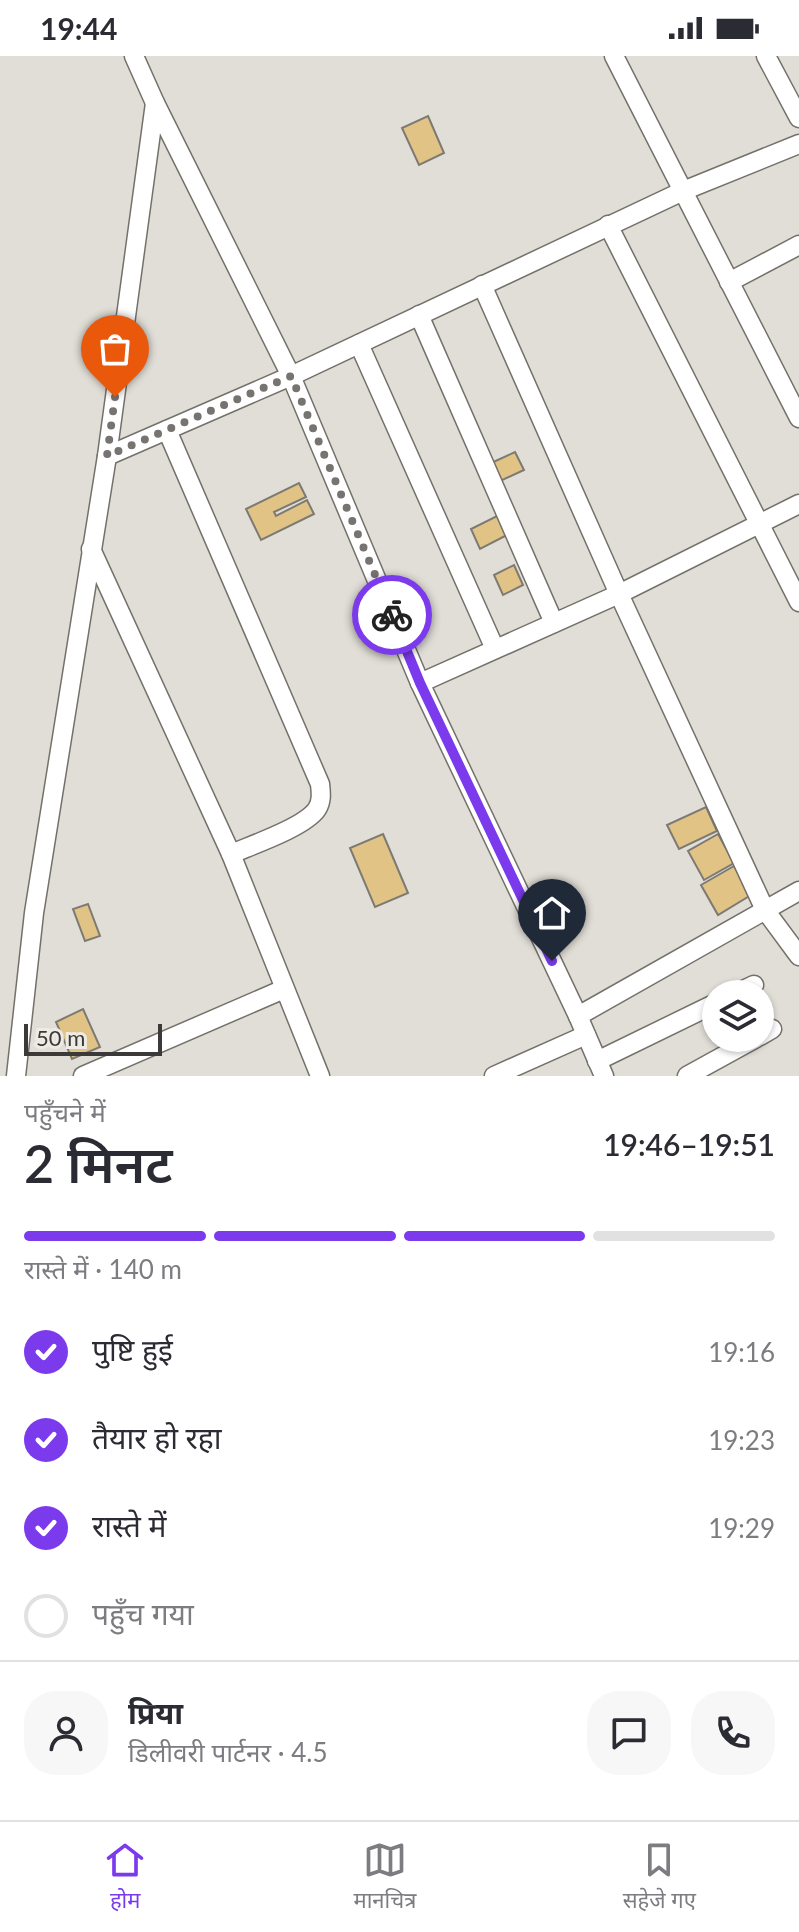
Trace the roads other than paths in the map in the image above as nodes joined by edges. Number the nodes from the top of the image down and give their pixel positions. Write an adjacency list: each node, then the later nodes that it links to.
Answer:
1 (134, 56): 4 (street)
2 (614, 56): 7 (street)
3 (766, 56): 5 (street)
4 (155, 103): 14 (street); 17 (street)
5 (799, 118)
6 (799, 144): 7 (street)
7 (683, 191): 8 (street); 10 (street)
8 (608, 225): 11 (street); 19 (street)
9 (799, 245): 10 (street)
10 (729, 282): 15 (street)
11 (482, 285): 12 (street); 21 (street)
12 (419, 315): 13 (street); 23 (street)
13 (359, 344): 14 (street); 24 (street)
14 (291, 376): 16 (street); 25 (street)
15 (799, 418)
16 (167, 430): 17 (street); 26 (street)
17 (107, 456): 20 (street)
18 (799, 504): 19 (street)
19 (759, 524): 21 (street); 22 (street)
20 (91, 549): 26 (street); 36 (street)
21 (619, 594): 23 (street); 28 (street)
22 (799, 602)
23 (554, 623): 24 (street)
24 (495, 649): 25 (street)
25 (420, 683): 32 (street)
26 (231, 854): 30 (street)
27 (799, 891): 28 (street)
28 (765, 910): 29 (street); 32 (street)
29 (799, 956)
30 (284, 989): 37 (street); 38 (street)
31 (702, 1011): 35 (street)
32 (578, 1016): 33 (street)
33 (586, 1035): 35 (street); 39 (street)
34 (730, 1052): 40 (street)
35 (601, 1068)
36 (16, 1076)
37 (83, 1076)
38 (320, 1076)
39 (494, 1076)
40 (687, 1076)

